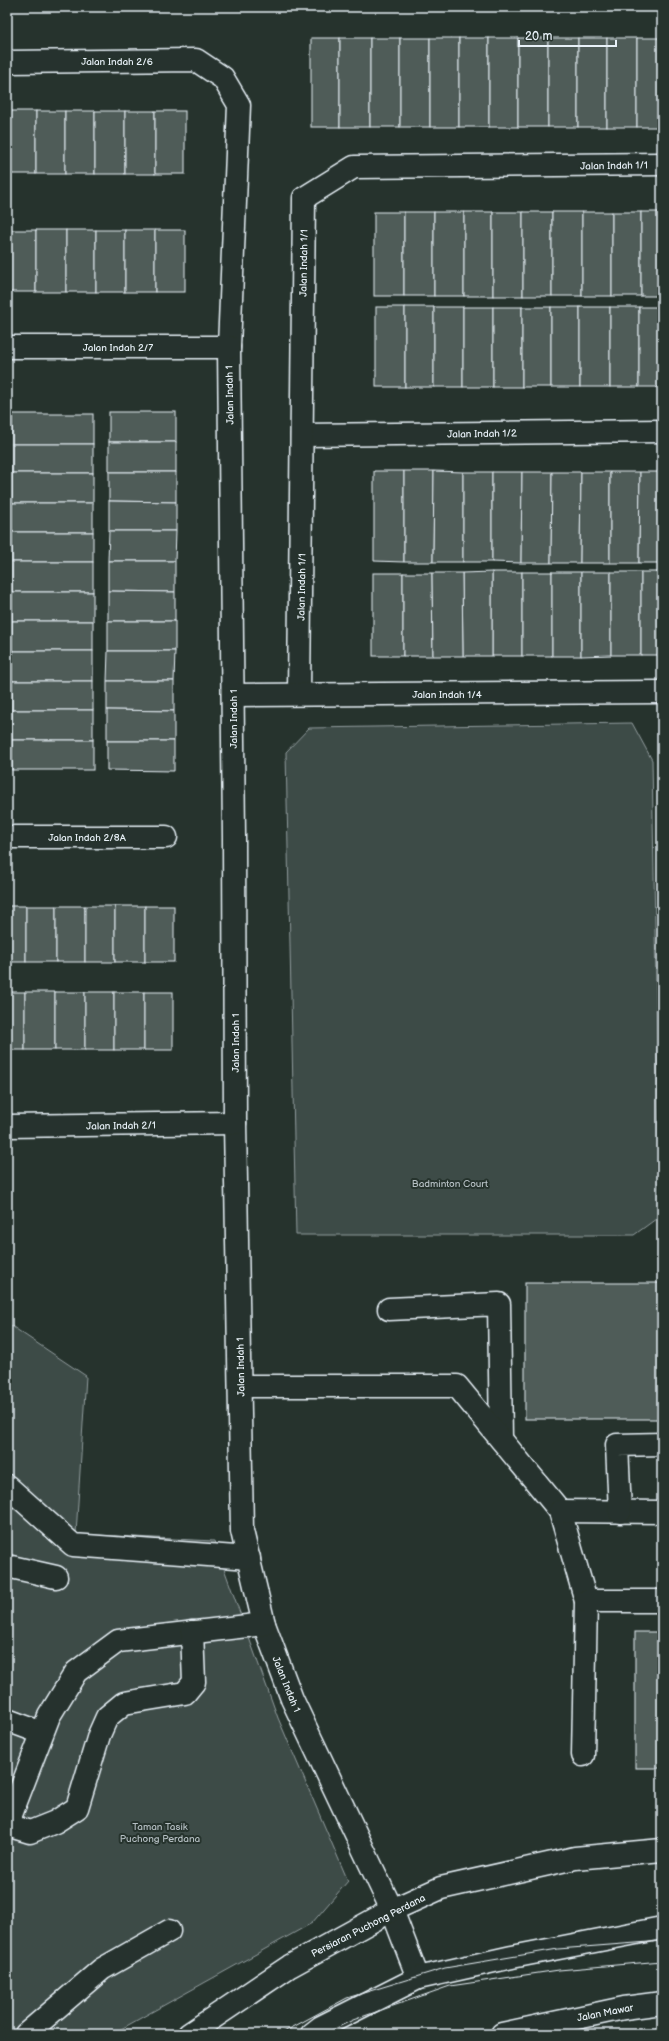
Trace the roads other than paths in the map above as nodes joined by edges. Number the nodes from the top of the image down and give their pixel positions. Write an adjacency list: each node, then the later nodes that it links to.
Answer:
1 (7, 62): 2 (street, Jalan Indah 2/6)
2 (223, 78): 5 (street, Jalan Indah 1)
3 (662, 164): 7 (street, Jalan Indah 1/1)
4 (7, 347): 5 (street, Jalan Indah 2/7)
5 (228, 347): 10 (street, Jalan Indah 1)
6 (662, 431): 7 (street, Jalan Indah 1/2)
7 (302, 435): 9 (street, Jalan Indah 1/1)
8 (662, 692): 9 (street, Jalan Indah 1/4)
9 (299, 694): 10 (street, Jalan Indah 1/4)
10 (233, 695): 13 (street, Jalan Indah 1)
11 (7, 837): 12 (street, Jalan Indah 2/8A)
12 (166, 837)
13 (235, 1123): 14 (street, Jalan Indah 2/1); 16 (street, Jalan Indah 1)
14 (7, 1126)
15 (389, 1309): 17 (street)
16 (241, 1386): 17 (street); 23 (street, Jalan Indah 1)
17 (501, 1439): 20 (street)
18 (662, 1444): 21 (street)
19 (7, 1486): 23 (street)
20 (560, 1511): 21 (street); 26 (street)
21 (620, 1512): 22 (street)
22 (662, 1512)
23 (248, 1558): 28 (street, Jalan Indah 1)
24 (7, 1566): 25 (street)
25 (56, 1577)
26 (586, 1601): 27 (street); 32 (street)
27 (662, 1601)
28 (264, 1624): 29 (street); 35 (street, Jalan Indah 1)
29 (192, 1632): 31 (street); 33 (street)
30 (7, 1720): 31 (street)
31 (42, 1733): 33 (street)
32 (582, 1755)
33 (7, 1825)
34 (662, 1850): 35 (street, Persiaran Puchong Perdana)
35 (392, 1910): 38 (street, Jalan Indah 1); 41 (street, Persiaran Puchong Perdana)
36 (662, 1928): 38 (street)
37 (169, 1931): 40 (street)
38 (418, 1978): 42 (street)
39 (662, 2003): 43 (street, Jalan Mawar)
40 (26, 2034)
41 (188, 2034)
42 (312, 2034)
43 (502, 2034)

